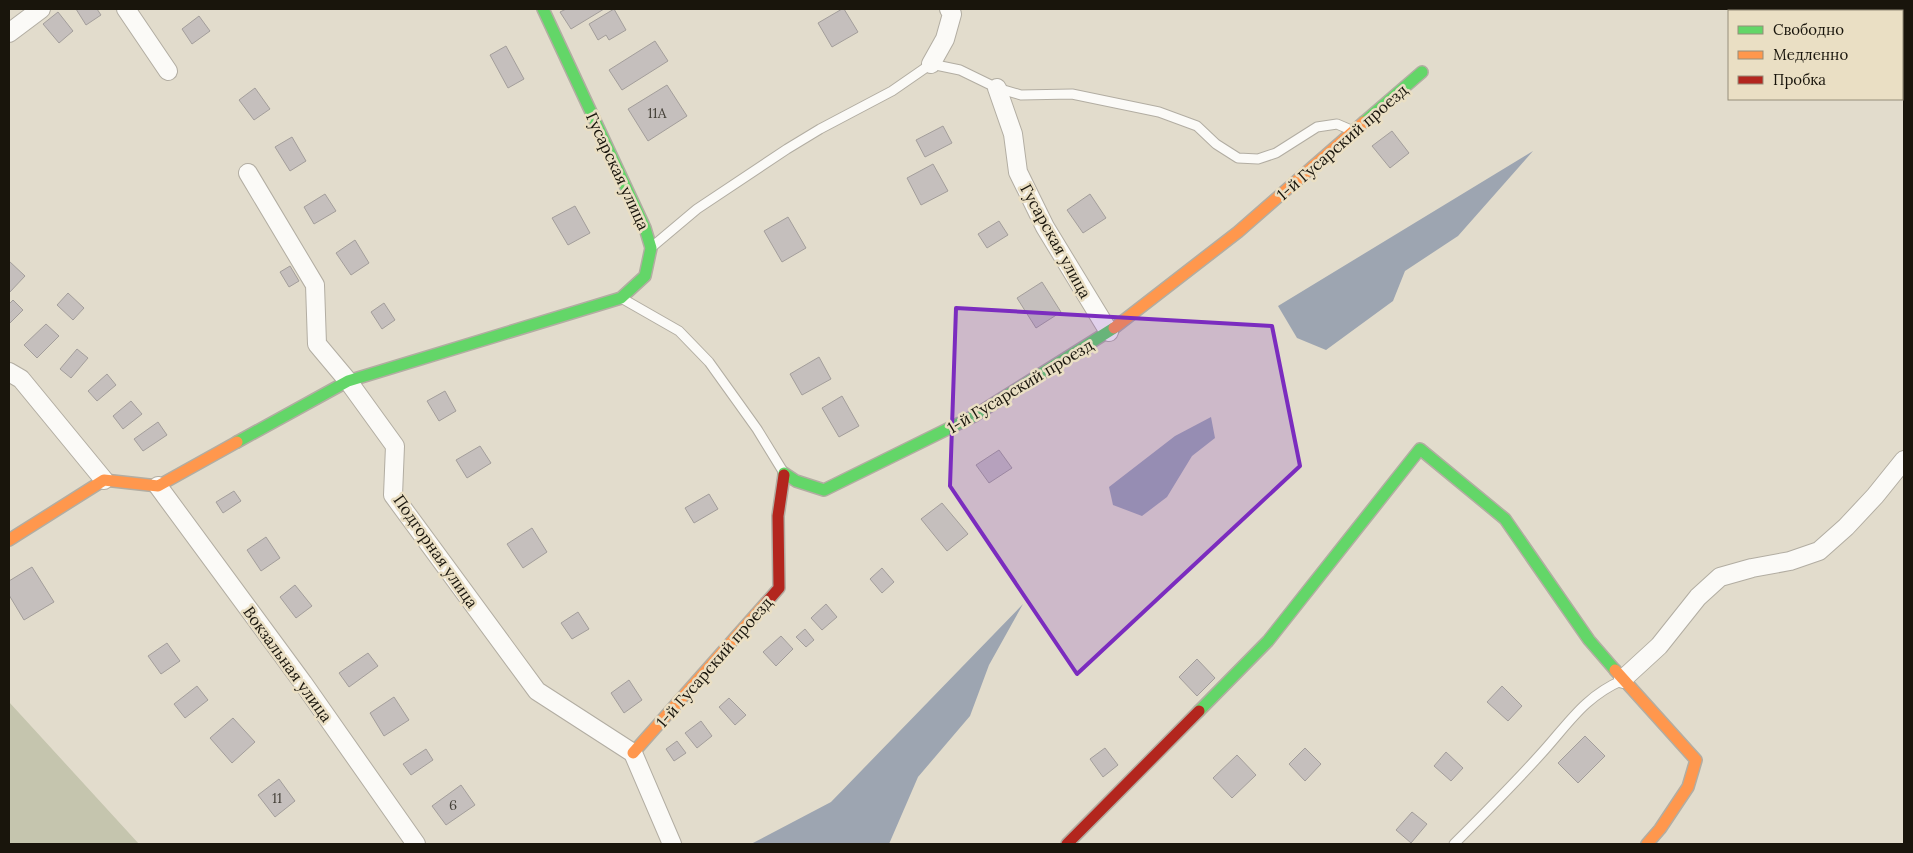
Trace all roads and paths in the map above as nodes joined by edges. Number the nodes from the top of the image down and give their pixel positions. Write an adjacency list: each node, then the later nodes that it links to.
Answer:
1 (41, 9): 5 (street)
2 (126, 9): 7 (street)
3 (543, 9): 12 (street, Гусарская улица)
4 (949, 9): 6 (street)
5 (9, 33)
6 (931, 64): 9 (lane); 12 (lane)
7 (168, 71)
8 (1422, 72): 10 (street, 1-й Гусарский проезд)
9 (997, 88): 10 (lane); 14 (street, Гусарская улица)
10 (1354, 132): 14 (street, 1-й Гусарский проезд)
11 (248, 173): 16 (street, Подгорная улица)
12 (651, 248): 13 (street, Гусарская улица)
13 (622, 298): 16 (street); 18 (lane)
14 (1109, 332): 18 (street, 1-й Гусарский проезд)
15 (9, 372): 19 (street)
16 (348, 381): 20 (street); 23 (street, Подгорная улица)
17 (1904, 460): 22 (street)
18 (784, 473): 23 (street, 1-й Гусарский проезд)
19 (104, 480): 20 (street); 21 (street)
20 (158, 486): 24 (street, Вокзальная улица)
21 (9, 540)
22 (1623, 679): 26 (street); 27 (lane); 28 (street)
23 (633, 754): 25 (street)
24 (416, 844)
25 (672, 844)
26 (1068, 844)
27 (1454, 844)
28 (1646, 844)

